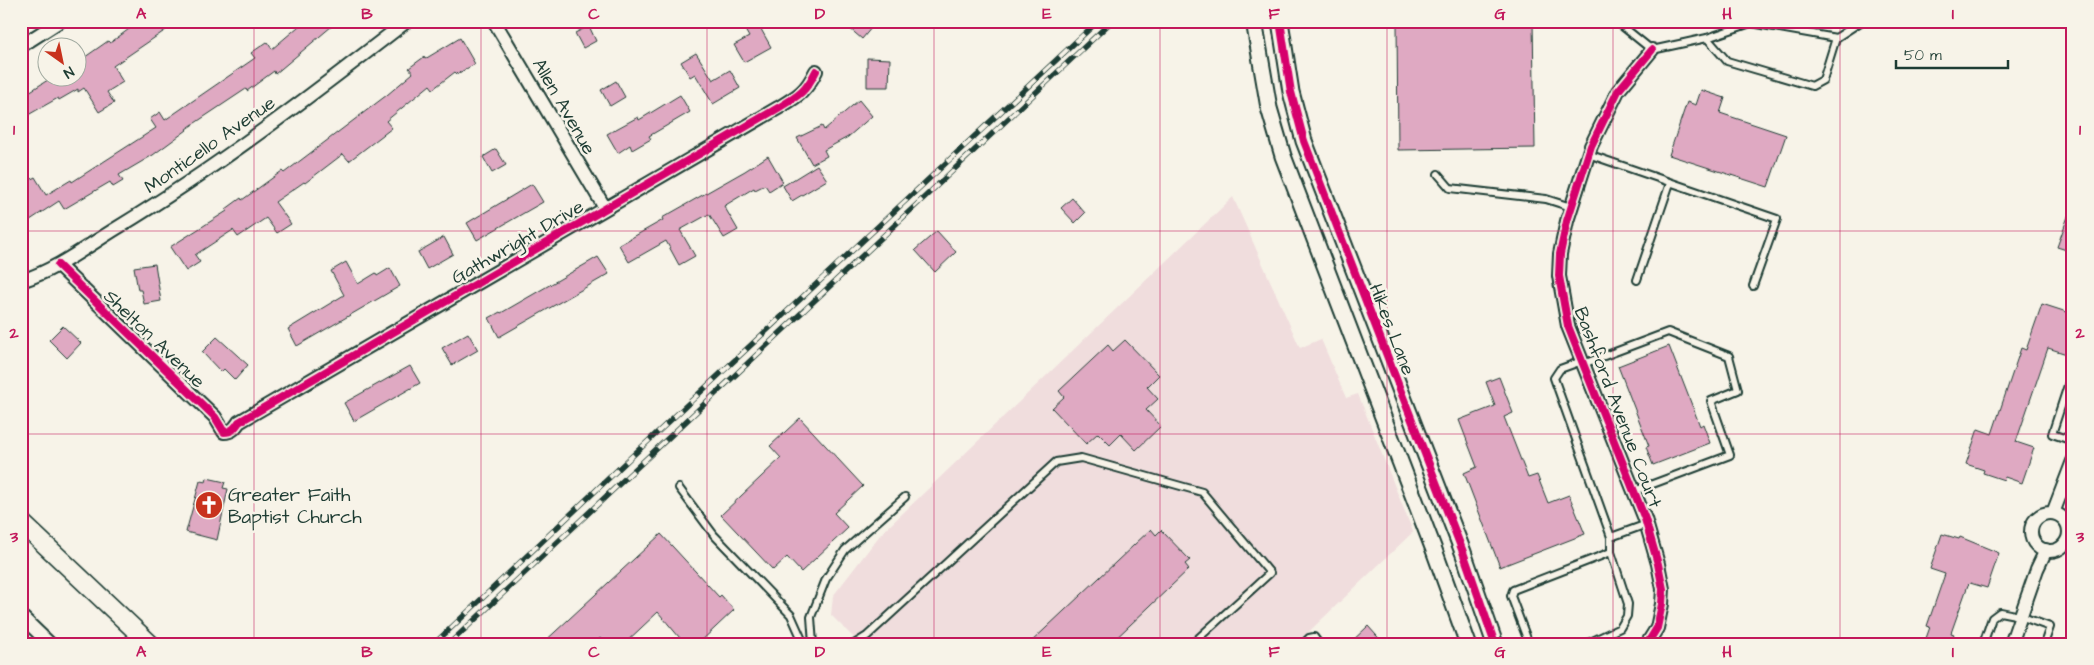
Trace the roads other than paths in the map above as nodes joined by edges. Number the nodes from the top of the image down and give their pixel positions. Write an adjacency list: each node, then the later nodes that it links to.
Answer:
1 (60, 21): 10 (street)
2 (407, 21): 18 (street, Monticello Avenue)
3 (494, 21): 17 (street, Allen Avenue)
4 (1254, 21): 47 (street)
5 (1280, 21): 48 (street, Hikes Lane)
6 (1616, 21): 11 (lane)
7 (1862, 21): 9 (lane)
8 (1707, 38): 9 (lane); 9 (lane); 11 (lane)
9 (1836, 38)
10 (21, 46)
11 (1652, 50): 13 (street, Bashford Avenue Court)
12 (816, 71): 17 (street, Gathwright Drive)
13 (1588, 154): 15 (lane); 16 (street, Bashford Avenue Court)
14 (1438, 174): 16 (lane)
15 (1670, 183): 19 (lane); 21 (lane)
16 (1571, 207): 22 (street, Bashford Avenue Court)
17 (605, 208): 24 (street, Gathwright Drive)
18 (58, 265): 20 (street, Monticello Avenue); 24 (street, Shelton Avenue)
19 (1637, 280)
20 (21, 281)
21 (1753, 286)
22 (1582, 362): 28 (street, Bashford Avenue Court); 28 (lane); 34 (lane)
23 (2073, 376): 25 (lane)
24 (228, 432)
25 (2073, 441)
26 (2073, 461): 30 (street)
27 (679, 488): 41 (lane)
28 (1634, 491): 32 (street, Bashford Avenue Court)
29 (905, 497): 42 (lane)
30 (2053, 513): 33 (street); 35 (street)
31 (21, 522): 40 (main road)
32 (1647, 524): 34 (lane); 51 (street, Bashford Avenue Court)
33 (2071, 536): 35 (street)
34 (1611, 537): 36 (lane)
35 (2046, 550): 38 (street)
36 (1611, 552): 49 (lane); 50 (lane)
37 (21, 616): 39 (street)
38 (2020, 616): 52 (lane); 53 (street); 54 (lane)
39 (50, 644)
40 (150, 644)
41 (804, 644)
42 (813, 644)
43 (854, 644): 44 (lane)
44 (1192, 644)
45 (1303, 644): 46 (lane)
46 (1319, 644)
47 (1468, 644)
48 (1495, 644)
49 (1529, 644)
50 (1586, 644)
51 (1647, 644)
52 (1983, 644)
53 (2011, 644)
54 (2044, 644)

